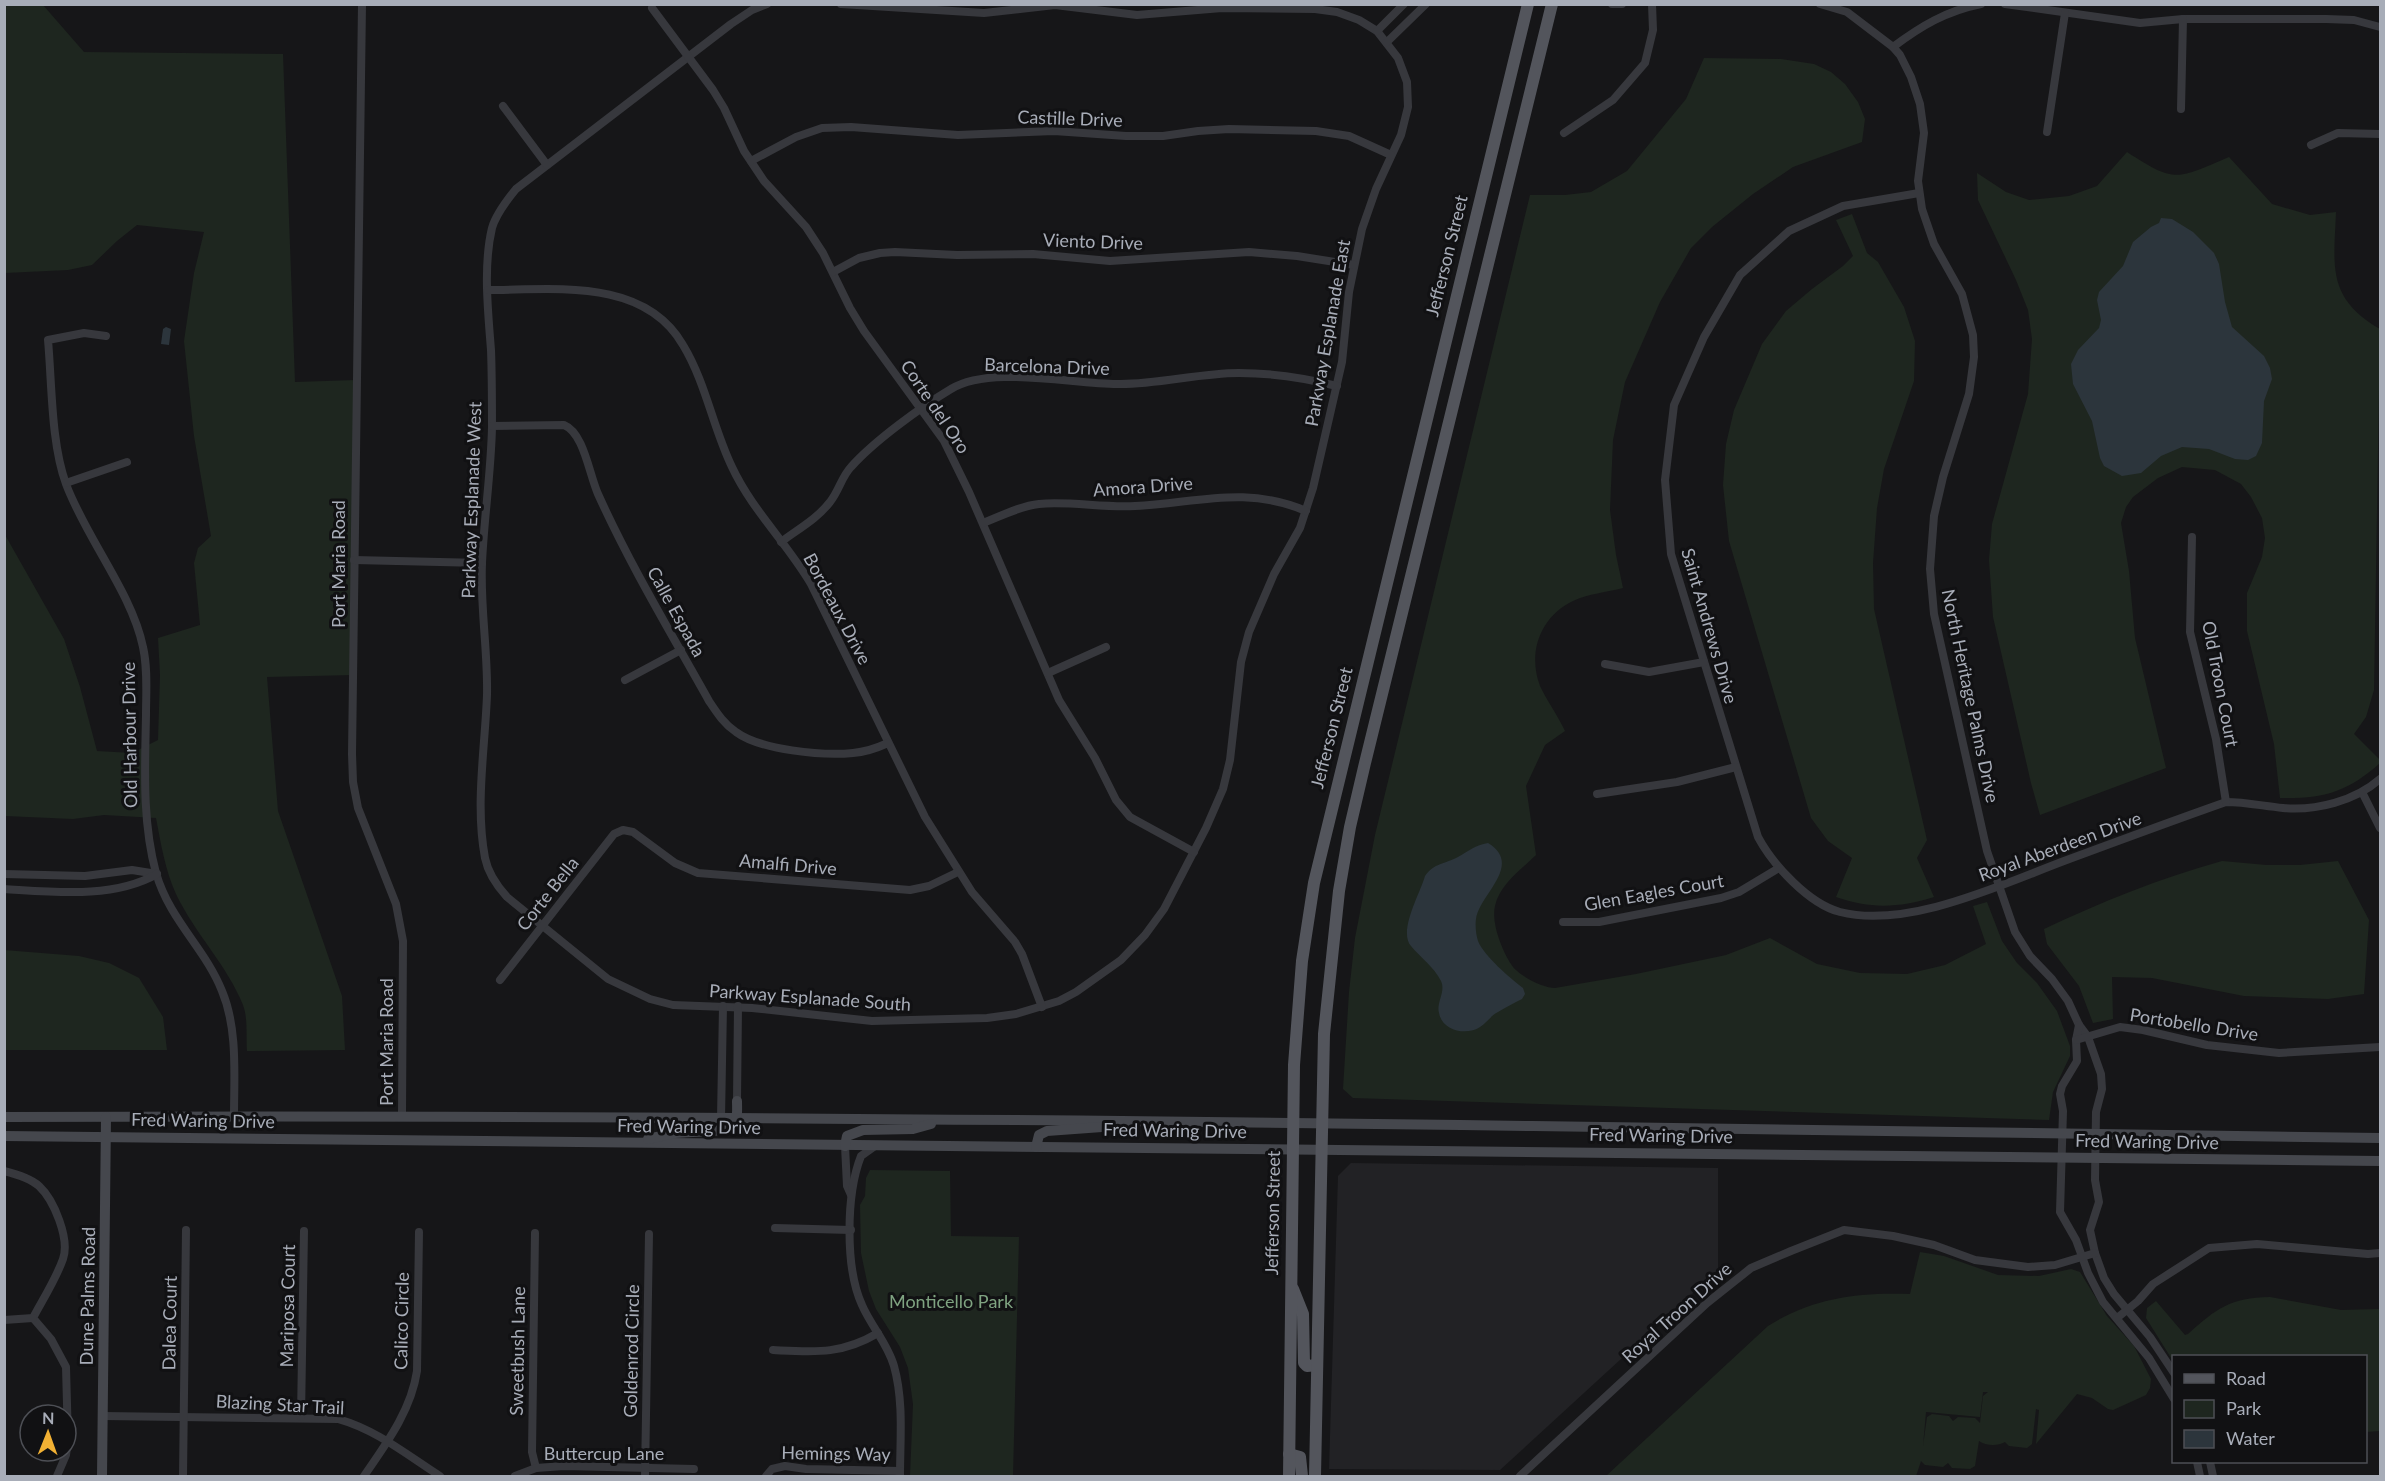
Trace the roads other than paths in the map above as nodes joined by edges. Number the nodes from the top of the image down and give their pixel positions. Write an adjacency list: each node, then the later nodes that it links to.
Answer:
1 (362, 4): 44 (street, Port Maria Road)
2 (767, 4): 20 (street, Parkway Esplanade West)
3 (841, 4): 18 (street)
4 (1404, 4): 18 (street)
5 (1425, 4): 18 (street)
6 (1528, 4): 87 (main road, Jefferson Street)
7 (1552, 4): 88 (main road)
8 (1612, 4): 9 (street)
9 (1622, 4)
10 (1652, 4): 24 (street)
11 (1820, 4): 19 (street)
12 (1981, 4): 19 (street)
13 (2005, 4): 15 (street)
14 (652, 8): 20 (street, Corte del Oro)
15 (2065, 13): 16 (street); 23 (street)
16 (2182, 19): 17 (street); 22 (street)
17 (2380, 27)
18 (1382, 37): 27 (street, Parkway Esplanade East)
19 (1893, 47): 30 (street, North Heritage Palms Drive)
20 (688, 56): 28 (street, Corte del Oro); 29 (street, Parkway Esplanade West)
21 (502, 106): 29 (street)
22 (2181, 109)
23 (2047, 132)
24 (1564, 133)
25 (2380, 134): 26 (street)
26 (2311, 145)
27 (1391, 155): 28 (street, Castille Drive); 31 (street, Parkway Esplanade East)
28 (751, 161): 32 (street, Corte del Oro)
29 (547, 165): 33 (street, Parkway Esplanade West)
30 (1919, 194): 48 (street, Saint Andrews Drive); 65 (street, North Heritage Palms Drive)
31 (1353, 266): 32 (street, Viento Drive); 35 (street, Parkway Esplanade East)
32 (833, 272): 36 (street, Corte del Oro)
33 (488, 290): 37 (street, Parkway Esplanade West); 43 (street, Bordeaux Drive)
34 (106, 336): 39 (street, Old Harbour Drive)
35 (1337, 386): 36 (street, Barcelona Drive); 40 (street, Parkway Esplanade East)
36 (921, 409): 41 (street, Corte del Oro); 43 (street, Barcelona Drive)
37 (492, 426): 45 (street, Parkway Esplanade West); 47 (street, Calle Espada)
38 (127, 462): 39 (street)
39 (66, 483): 64 (street, Old Harbour Drive)
40 (1306, 511): 41 (street, Amora Drive); 60 (street, Parkway Esplanade East)
41 (983, 523): 50 (street, Corte del Oro)
42 (2192, 537): 57 (street, Old Troon Court)
43 (781, 542): 52 (street, Bordeaux Drive)
44 (354, 560): 45 (street); 79 (street, Port Maria Road)
45 (482, 563): 68 (street, Parkway Esplanade West)
46 (1106, 647): 50 (street)
47 (681, 650): 51 (street); 52 (street, Calle Espada)
48 (1704, 662): 49 (street); 53 (street, Saint Andrews Drive)
49 (1605, 664)
50 (1048, 673): 60 (street, Corte del Oro)
51 (625, 680)
52 (888, 743): 62 (street, Bordeaux Drive)
53 (1736, 767): 56 (street); 61 (street, Saint Andrews Drive)
54 (2380, 779): 55 (street, Royal Aberdeen Drive)
55 (2362, 792): 57 (street, Royal Aberdeen Drive); 58 (street)
56 (1597, 794)
57 (2226, 801): 65 (street, Royal Aberdeen Drive)
58 (2380, 828)
59 (623, 830): 62 (street, Amalfi Drive); 68 (street, Corte Bella)
60 (1194, 852): 69 (street, Parkway Esplanade East)
61 (1779, 868): 65 (street, Royal Aberdeen Drive); 67 (street, Glen Eagles Court)
62 (958, 872): 73 (street, Bordeaux Drive)
63 (4, 874): 64 (street)
64 (157, 874): 66 (street); 80 (street, Old Harbour Drive)
65 (1998, 886): 74 (street, North Heritage Palms Drive)
66 (4, 889)
67 (1563, 922)
68 (543, 926): 70 (street, Corte Bella); 71 (street, Parkway Esplanade South)
69 (1145, 935): 73 (street, Parkway Esplanade South)
70 (500, 980)
71 (723, 1006): 72 (street, Parkway Esplanade South); 83 (street)
72 (738, 1006): 73 (street, Parkway Esplanade South); 78 (street)
73 (1042, 1007)
74 (2079, 1024): 75 (street, North Heritage Palms Drive); 76 (street)
75 (2088, 1037): 76 (street, Portobello Drive); 77 (street, Portobello Drive); 90 (street, North Heritage Palms Drive)
76 (2076, 1040): 89 (street)
77 (2380, 1047)
78 (737, 1101): 84 (main road)
79 (402, 1115): 80 (main road, Fred Waring Drive); 83 (main road, Fred Waring Drive)
80 (234, 1116): 82 (main road, Fred Waring Drive)
81 (4, 1117): 82 (main road, Fred Waring Drive)
82 (106, 1117): 92 (main road, Dune Palms Road)
83 (721, 1118): 84 (main road, Fred Waring Drive)
84 (737, 1119): 85 (main road, Fred Waring Drive); 94 (main road)
85 (946, 1120): 86 (main road, Fred Waring Drive); 95 (main road)
86 (1119, 1122): 87 (main road, Fred Waring Drive); 97 (main road)
87 (1292, 1123): 88 (main road, Fred Waring Drive); 98 (main road, Jefferson Street)
88 (1321, 1123): 89 (main road, Fred Waring Drive); 99 (main road)
89 (2062, 1133): 90 (main road, Fred Waring Drive); 100 (street)
90 (2096, 1134): 93 (main road, Fred Waring Drive); 101 (street, North Heritage Palms Drive)
91 (4, 1136): 92 (main road, Fred Waring Drive)
92 (106, 1136): 94 (main road, Fred Waring Drive); 125 (main road, Dune Palms Road)
93 (2380, 1138)
94 (627, 1143): 95 (main road, Fred Waring Drive)
95 (845, 1146): 96 (main road, Fred Waring Drive); 104 (street)
96 (875, 1146): 97 (main road, Fred Waring Drive); 104 (street)
97 (1036, 1147): 98 (main road, Fred Waring Drive)
98 (1292, 1150): 99 (main road, Fred Waring Drive); 115 (main road, Jefferson Street)
99 (1320, 1150): 100 (main road, Fred Waring Drive); 122 (main road)
100 (2062, 1157): 101 (main road, Fred Waring Drive); 114 (street)
101 (2096, 1157): 102 (main road, Fred Waring Drive); 112 (street, North Heritage Palms Drive)
102 (2380, 1161)
103 (4, 1171): 117 (street)
104 (851, 1195): 107 (street)
105 (775, 1228): 107 (street)
106 (186, 1230): 126 (street, Dalea Court)
107 (851, 1230): 120 (street)
108 (304, 1231): 127 (street, Mariposa Court)
109 (419, 1232): 128 (street, Calico Circle)
110 (535, 1233): 130 (street, Sweetbush Lane)
111 (649, 1234): 132 (street, Goldenrod Circle)
112 (2095, 1253): 114 (street, Royal Troon Drive); 116 (street, North Heritage Palms Drive)
113 (2380, 1253): 116 (street)
114 (2082, 1257): 118 (street); 144 (street, Royal Troon Drive)
115 (1291, 1283): 122 (main road); 129 (main road, Jefferson Street)
116 (2127, 1310): 118 (street); 123 (street, North Heritage Palms Drive)
117 (33, 1318): 119 (street); 134 (street)
118 (2117, 1318): 124 (street)
119 (4, 1320)
120 (878, 1333): 121 (street); 133 (street)
121 (773, 1350)
122 (1317, 1365): 143 (main road)
123 (2172, 1370)
124 (2172, 1396)
125 (104, 1416): 126 (street, Blazing Star Trail); 135 (main road, Dune Palms Road)
126 (184, 1416): 127 (street, Blazing Star Trail); 136 (street, Dalea Court)
127 (301, 1417): 128 (street, Blazing Star Trail)
128 (388, 1441): 137 (street, Calico Circle); 138 (street, Blazing Star Trail)
129 (1289, 1454): 141 (main road, Jefferson Street); 142 (main road)
130 (536, 1468): 132 (street, Buttercup Lane); 139 (street, Buttercup Lane)
131 (694, 1469): 132 (street, Buttercup Lane)
132 (645, 1472)
133 (900, 1474): 140 (street, Hemings Way)
134 (57, 1476)
135 (102, 1476)
136 (183, 1476)
137 (364, 1476)
138 (440, 1476)
139 (515, 1476)
140 (766, 1476)
141 (1289, 1476)
142 (1302, 1476)
143 (1315, 1476)
144 (1520, 1476)

